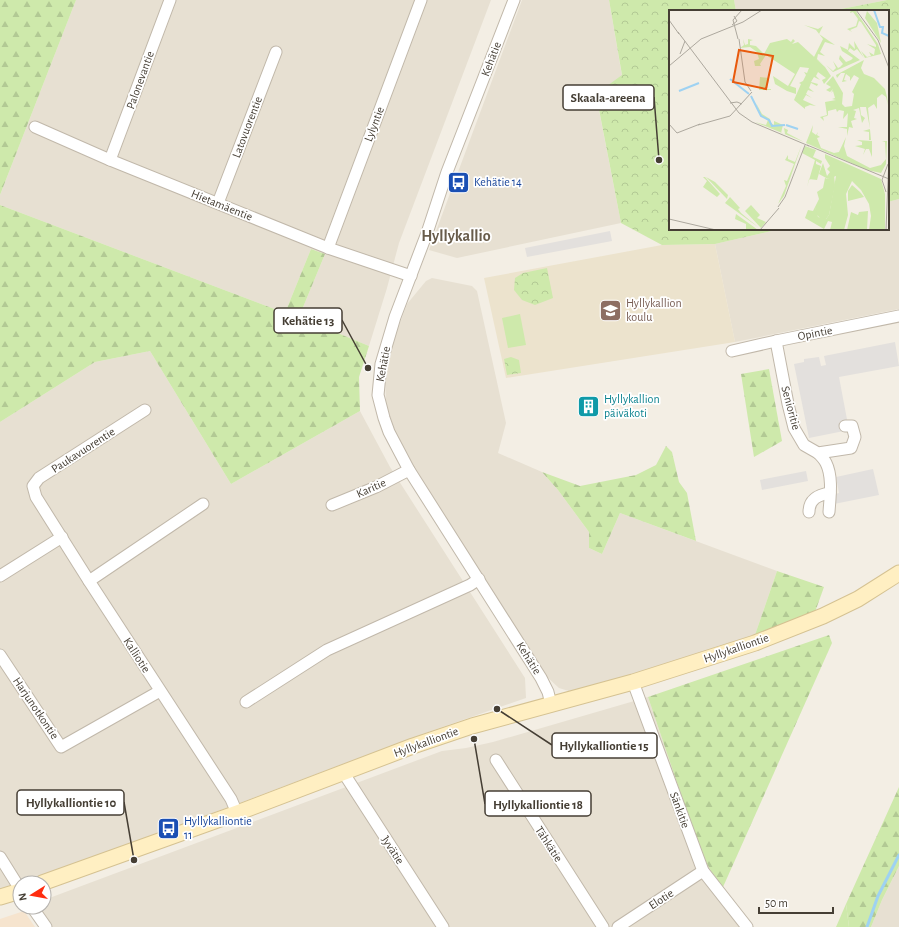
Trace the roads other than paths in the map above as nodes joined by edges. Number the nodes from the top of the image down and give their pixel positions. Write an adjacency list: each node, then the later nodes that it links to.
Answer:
1 (170, 0): 6 (street, Palonevantie)
2 (421, 0): 8 (street, Lylyntie)
3 (514, 0): 9 (street, Kehätie)
4 (276, 52): 7 (street, Latovuorentie)
5 (35, 127): 6 (street, Hietamäentie)
6 (110, 160): 7 (street, Hietamäentie)
7 (218, 203): 8 (street, Hietamäentie)
8 (328, 248): 9 (street, Hietamäentie)
9 (411, 276): 16 (street, Kehätie)
10 (899, 316): 11 (street, Opintie)
11 (776, 341): 12 (street, Opintie); 15 (street, Senioritie)
12 (732, 351)
13 (145, 410): 18 (street, Paukavuorentie)
14 (845, 426): 15 (street)
15 (818, 452): 17 (street)
16 (409, 470): 20 (street, Karitie); 26 (street, Kehätie)
17 (830, 493): 21 (street); 22 (street)
18 (36, 497): 23 (street, Kalliotie)
19 (203, 504): 27 (street)
20 (332, 505)
21 (809, 512)
22 (829, 512)
23 (62, 538): 25 (street); 27 (street, Kalliotie)
24 (899, 573): 29 (main road, Hyllykalliontie)
25 (0, 576)
26 (479, 579): 31 (street); 32 (street, Kehätie)
27 (89, 581): 30 (street, Kalliotie)
28 (0, 654): 30 (street, Harjunotkontie)
29 (633, 682): 32 (main road, Hyllykalliontie); 37 (street, Sänkitie)
30 (160, 691): 35 (street, Kalliotie)
31 (246, 702)
32 (551, 704): 34 (main road, Hyllykalliontie)
33 (496, 760): 45 (street, Tähkätie)
34 (343, 772): 35 (main road, Hyllykalliontie); 44 (street, Jyvätie)
35 (237, 813): 39 (main road, Hyllykalliontie)
36 (0, 857): 38 (street)
37 (704, 871): 46 (street, Elotie); 47 (street, Sänkitie)
38 (12, 877)
39 (52, 879)
40 (12, 893): 41 (main road)
41 (0, 897)
42 (38, 915): 43 (street)
43 (46, 927)
44 (443, 927)
45 (603, 927)
46 (618, 927)
47 (747, 927)

